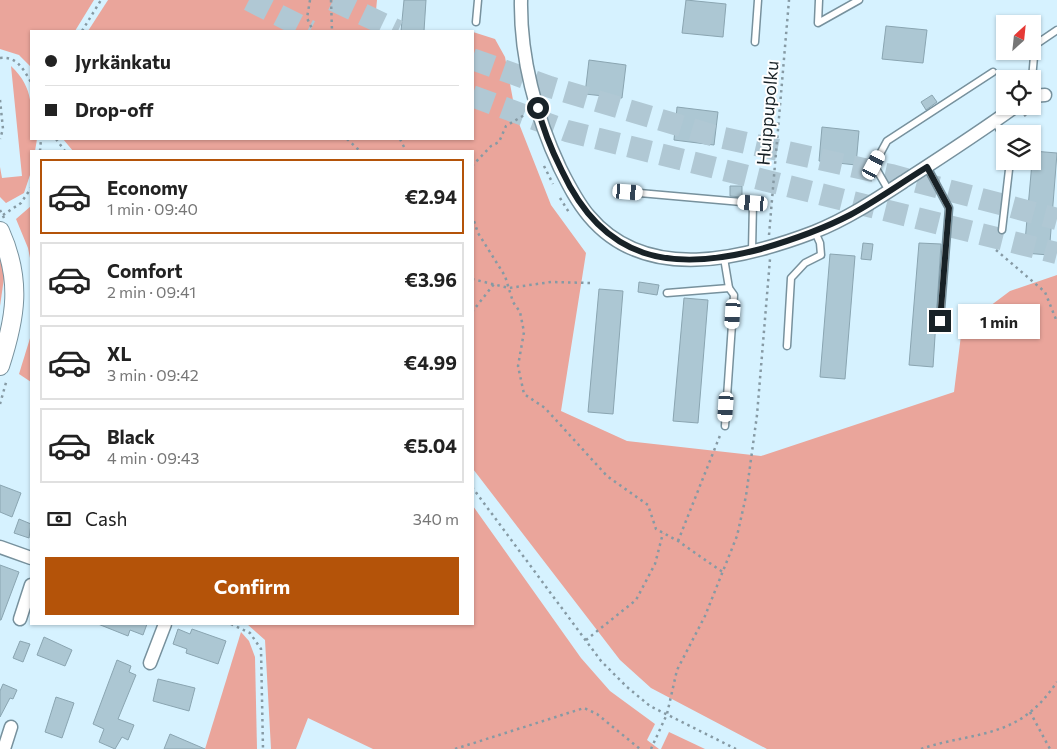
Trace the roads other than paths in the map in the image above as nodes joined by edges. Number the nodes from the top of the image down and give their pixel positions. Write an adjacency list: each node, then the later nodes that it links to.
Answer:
1 (478, 0): 6 (lane)
2 (521, 0): 22 (street)
3 (758, 0): 8 (lane)
4 (818, 0): 5 (lane)
5 (859, 0)
6 (476, 22)
7 (1057, 30): 9 (lane)
8 (755, 42)
9 (1033, 70)
10 (993, 72): 16 (lane)
11 (1008, 115): 12 (street)
12 (999, 125)
13 (996, 127): 14 (street)
14 (927, 167): 16 (street); 25 (lane)
15 (1009, 170): 19 (lane)
16 (889, 191): 20 (street)
17 (628, 192): 21 (lane)
18 (1, 223): 27 (street)
19 (1002, 230)
20 (815, 232): 21 (street); 26 (lane)
21 (752, 251): 22 (street)
22 (724, 258): 23 (lane)
23 (729, 288): 24 (lane); 28 (lane)
24 (668, 293)
25 (940, 321)
26 (787, 346)
27 (0, 366)
28 (724, 426)
29 (0, 547): 30 (street)
30 (30, 558)
31 (30, 588): 32 (street)
32 (20, 619)
33 (165, 625): 34 (street)
34 (150, 663)
35 (11, 727): 36 (street)
36 (4, 749)

